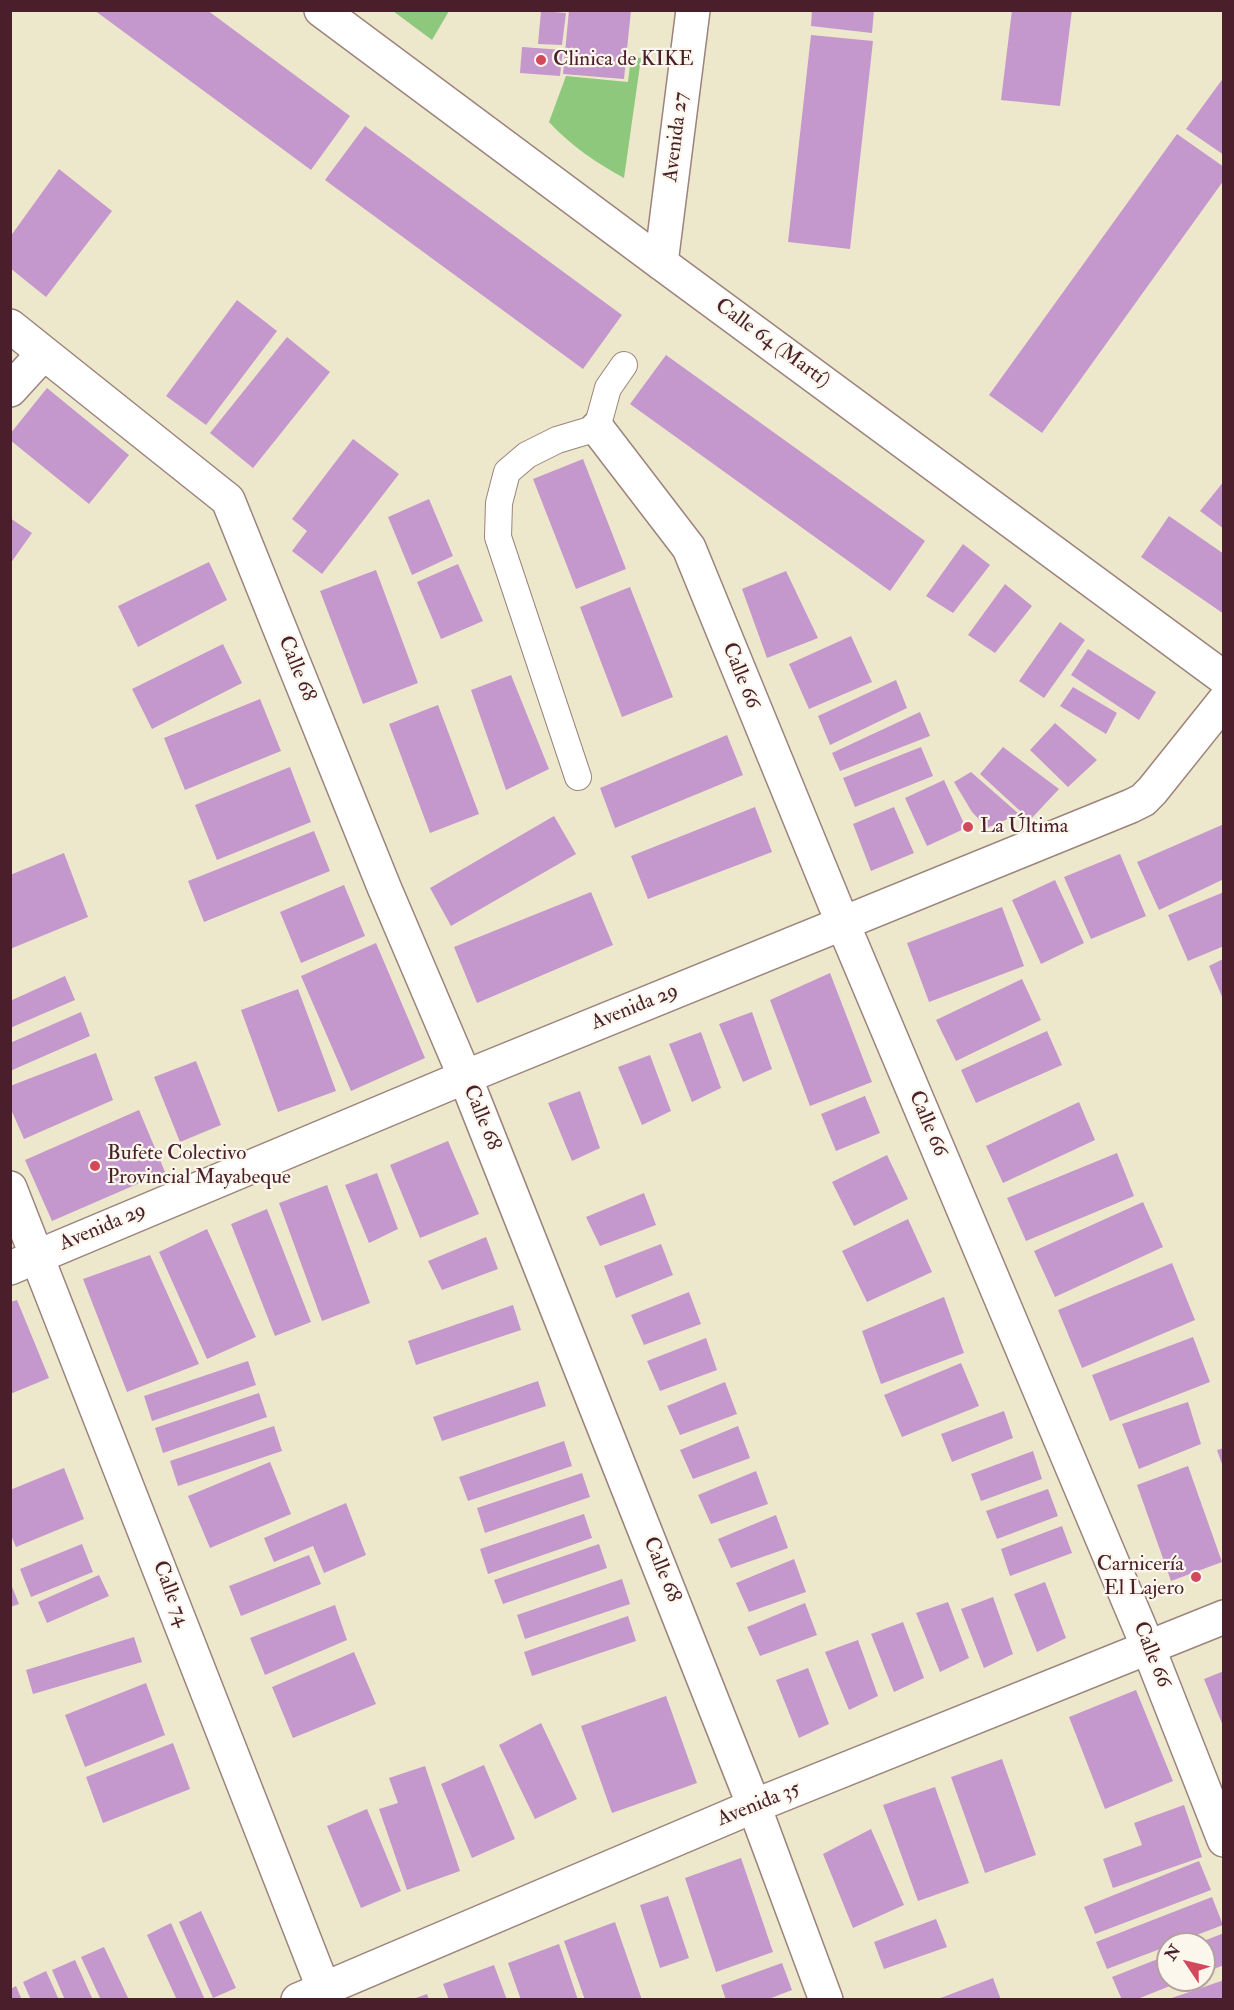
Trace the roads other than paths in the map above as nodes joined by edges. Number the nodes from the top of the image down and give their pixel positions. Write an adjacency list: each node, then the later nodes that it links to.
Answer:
1 (321, 10): 3 (street, Calle 64 (Martí))
2 (693, 10): 3 (street, Avenida 27)
3 (661, 263): 9 (street, Calle 64 (Martí))
4 (10, 327): 5 (street, Calle 68)
5 (43, 354): 7 (street); 13 (street, Calle 68)
6 (624, 364): 8 (lane)
7 (10, 390)
8 (597, 428): 11 (lane); 12 (street, Calle 66)
9 (1224, 678)
10 (1224, 701): 12 (street, Avenida 29)
11 (578, 777)
12 (843, 924): 13 (street, Avenida 29); 17 (street, Calle 66)
13 (465, 1077): 15 (street, Avenida 29); 18 (street, Calle 68)
14 (10, 1188): 15 (street, Calle 74)
15 (24, 1262): 20 (street, Calle 74)
16 (1224, 1617): 17 (street, Avenida 35)
17 (1148, 1647): 18 (street, Avenida 35); 19 (street, Calle 66)
18 (754, 1806): 20 (street, Avenida 35); 21 (street, Calle 68)
19 (1224, 1840)
20 (317, 1996)
21 (826, 2000)

